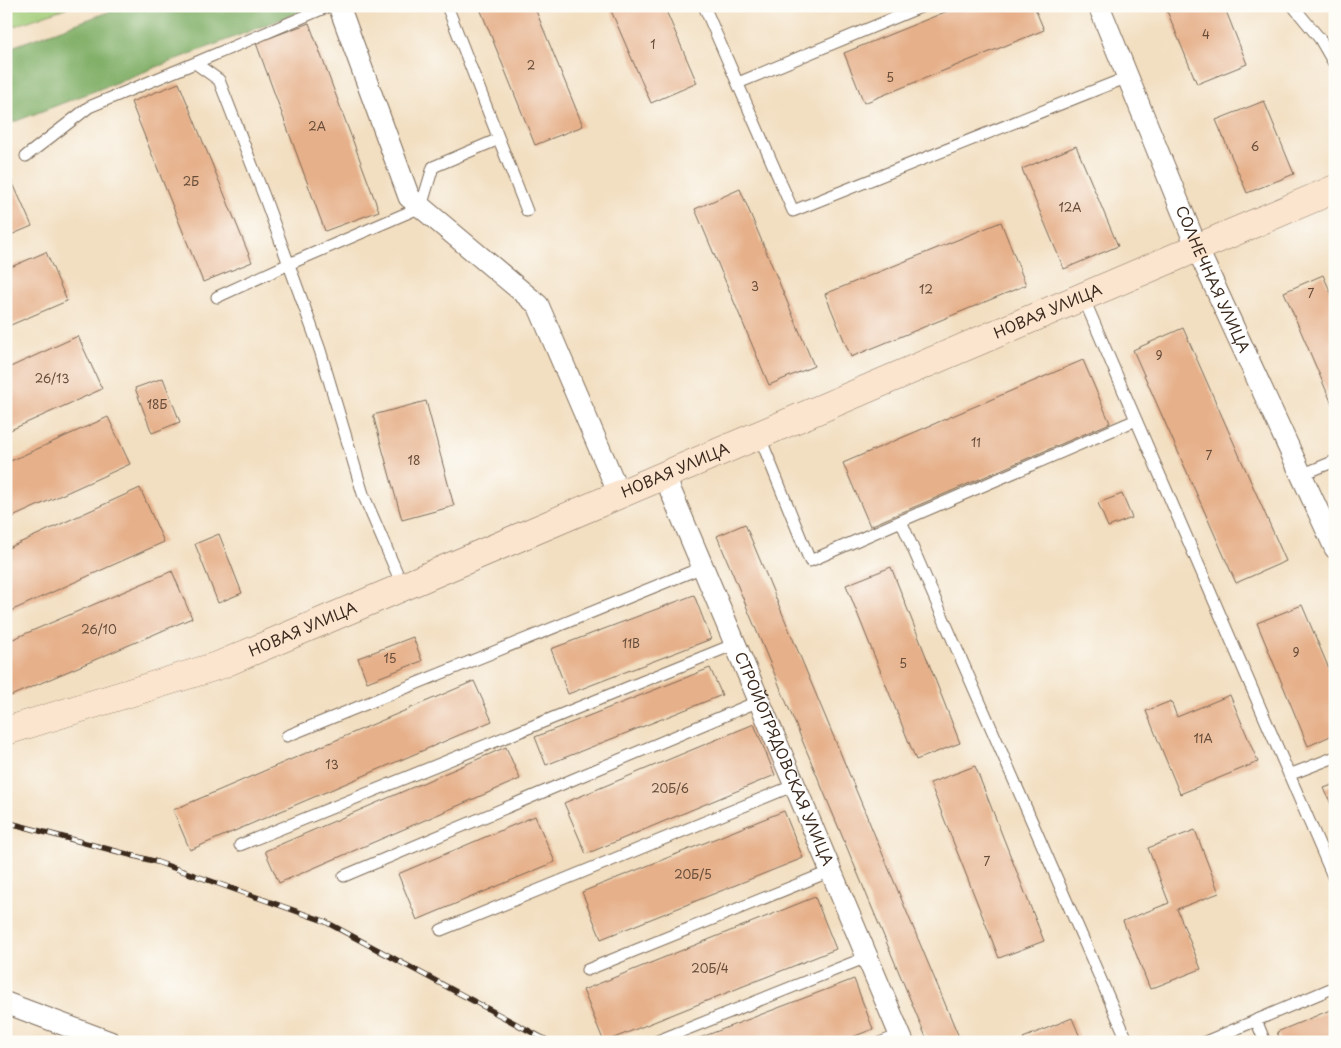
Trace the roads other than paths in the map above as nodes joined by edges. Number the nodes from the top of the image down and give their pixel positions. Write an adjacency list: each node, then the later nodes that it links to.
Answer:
1 (329, 6): 8 (lane)
2 (339, 6): 15 (street)
3 (447, 6): 12 (lane)
4 (704, 6): 11 (lane)
5 (923, 6): 11 (lane)
6 (1099, 6): 10 (street, СОЛНЕЧНАЯ УЛИЦА)
7 (1293, 6): 9 (lane)
8 (195, 64): 13 (lane); 18 (lane)
9 (1335, 65)
10 (1128, 77): 11 (lane); 17 (street, СОЛНЕЧНАЯ УЛИЦА)
11 (738, 83)
12 (499, 139): 15 (lane); 16 (lane)
13 (26, 156)
14 (1335, 189): 17 (main road, НОВАЯ УЛИЦА)
15 (421, 207): 18 (lane); 26 (street)
16 (527, 211)
17 (1197, 248): 19 (main road, НОВАЯ УЛИЦА); 25 (street, СОЛНЕЧНАЯ УЛИЦА)
18 (289, 264): 20 (lane); 30 (lane)
19 (1083, 296): 21 (lane); 22 (main road, НОВАЯ УЛИЦА)
20 (217, 297)
21 (1136, 420): 27 (lane); 36 (lane)
22 (759, 435): 24 (main road, НОВАЯ УЛИЦА); 27 (lane)
23 (1335, 461): 25 (lane)
24 (664, 475): 26 (main road, НОВАЯ УЛИЦА); 29 (street, СТРОЙОТРЯДОВСКАЯ УЛИЦА)
25 (1301, 476): 28 (street, СОЛНЕЧНАЯ УЛИЦА)
26 (619, 494): 30 (main road, НОВАЯ УЛИЦА)
27 (901, 521): 51 (lane)
28 (1335, 548)
29 (703, 567): 31 (street, СТРОЙОТРЯДОВСКАЯ УЛИЦА); 34 (lane)
30 (402, 587): 33 (main road, НОВАЯ УЛИЦА)
31 (735, 644): 32 (street, СТРОЙОТРЯДОВСКАЯ УЛИЦА); 38 (lane)
32 (759, 701): 37 (street, СТРОЙОТРЯДОВСКАЯ УЛИЦА); 40 (lane)
33 (6, 730)
34 (287, 736)
35 (1335, 757): 36 (lane)
36 (1289, 775): 41 (lane)
37 (795, 785): 39 (street, СТРОЙОТРЯДОВСКАЯ УЛИЦА); 42 (lane)
38 (240, 845)
39 (831, 871): 43 (street, СТРОЙОТРЯДОВСКАЯ УЛИЦА); 44 (lane)
40 (344, 876)
41 (1335, 881)
42 (441, 930)
43 (867, 957): 48 (street, СТРОЙОТРЯДОВСКАЯ УЛИЦА); 50 (lane)
44 (587, 970)
45 (1335, 987): 47 (lane)
46 (6, 1003): 49 (street)
47 (1256, 1020): 52 (lane); 53 (lane)
48 (895, 1039)
49 (110, 1042)
50 (655, 1042)
51 (1128, 1042)
52 (1205, 1042)
53 (1265, 1042)

